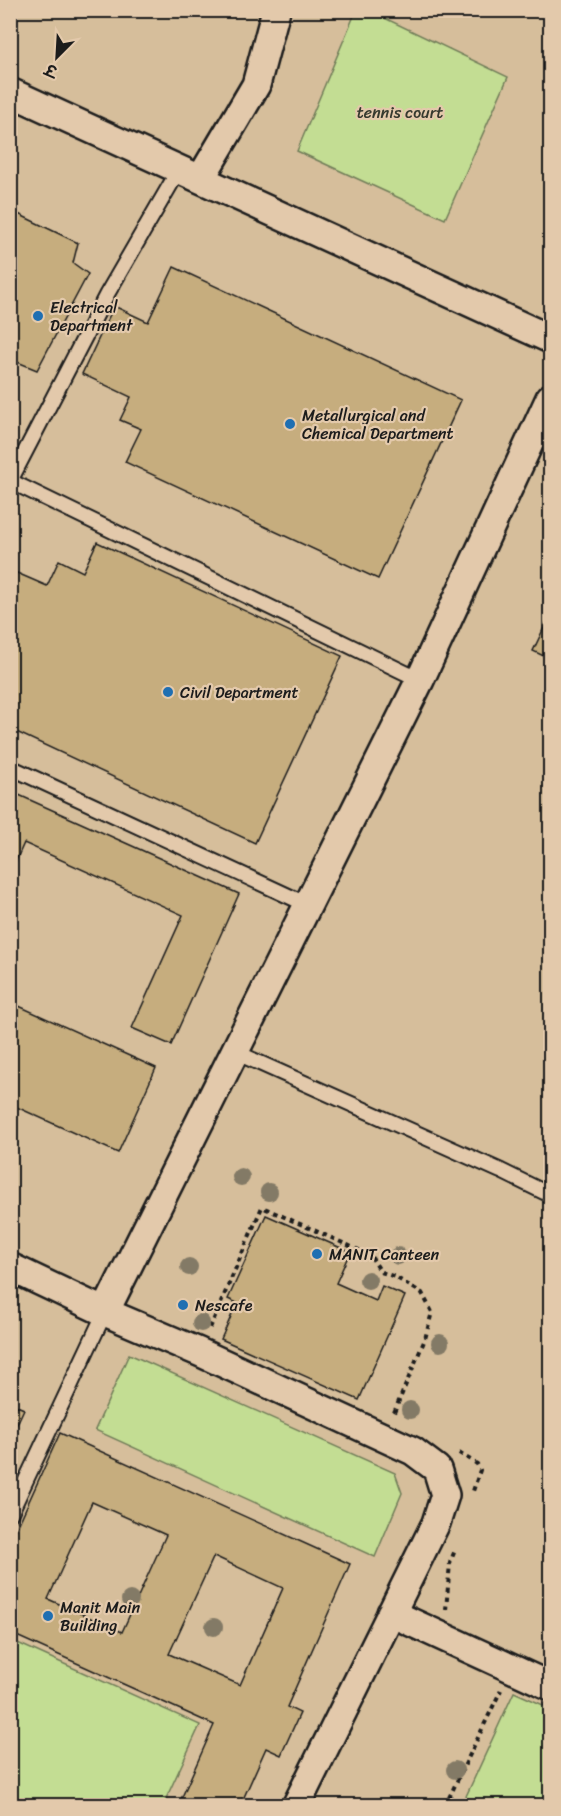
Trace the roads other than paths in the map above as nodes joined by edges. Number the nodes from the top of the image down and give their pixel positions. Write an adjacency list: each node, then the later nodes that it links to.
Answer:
1 (276, 10): 3 (street)
2 (10, 92): 3 (street)
3 (190, 173): 4 (street); 6 (lane)
4 (550, 339)
5 (550, 398): 7 (street)
6 (10, 481): 7 (lane)
7 (420, 680): 9 (street)
8 (10, 767): 9 (lane)
9 (308, 905): 10 (street)
10 (235, 1052): 11 (lane); 13 (street)
11 (550, 1195)
12 (10, 1267): 13 (street)
13 (105, 1312): 14 (lane); 15 (street)
14 (10, 1514)
15 (391, 1613): 16 (street); 17 (street)
16 (550, 1686)
17 (296, 1806)

